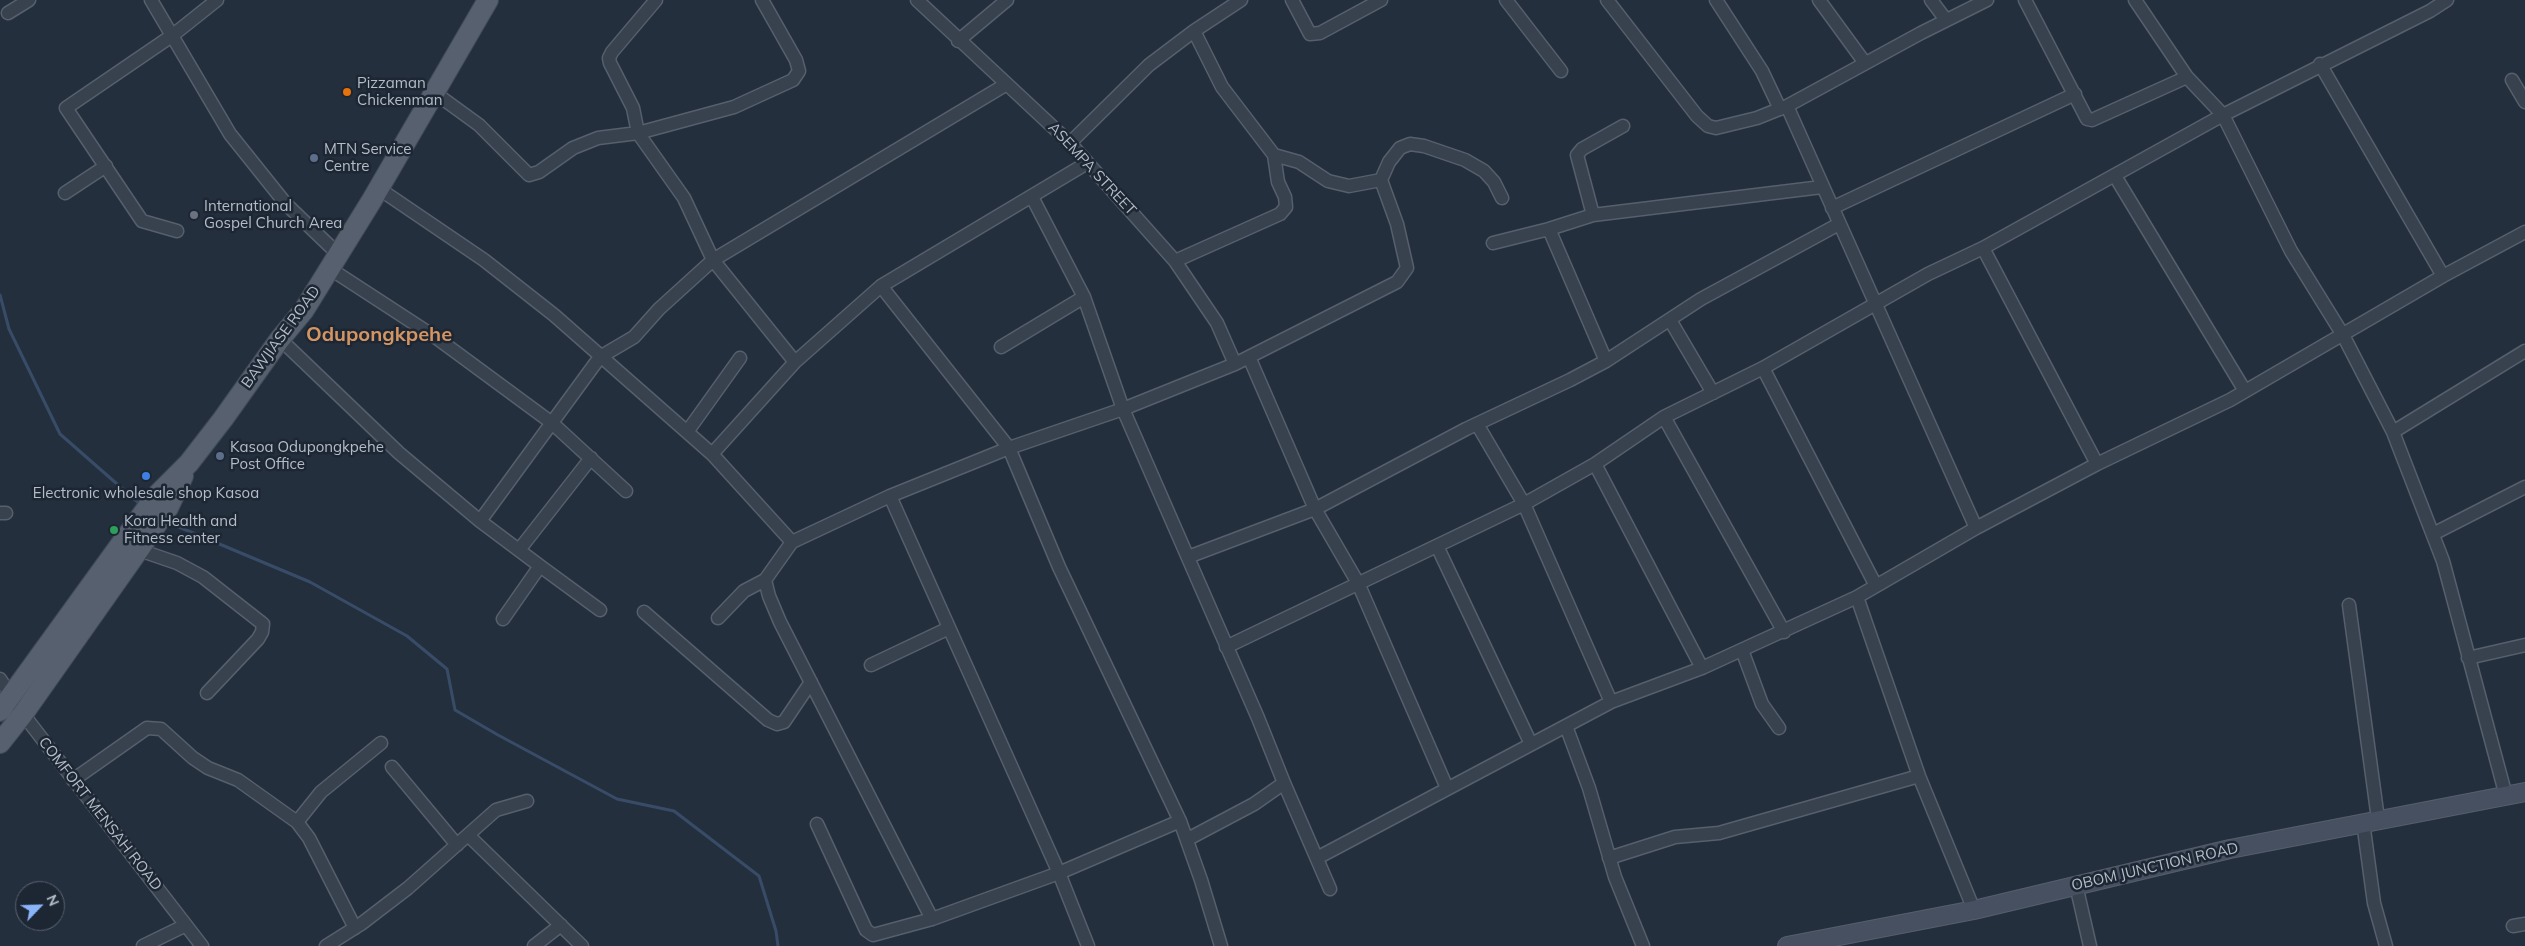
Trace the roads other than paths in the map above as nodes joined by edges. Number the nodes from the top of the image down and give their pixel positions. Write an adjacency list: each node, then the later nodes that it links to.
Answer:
1 (29, 0): 21 (street)
2 (151, 0): 24 (street)
3 (217, 0): 24 (street)
4 (488, 0): 32 (main road, BAWJIASE ROAD)
5 (656, 0): 38 (street)
6 (762, 0): 38 (street)
7 (917, 0): 25 (street, ASEMPA STREET)
8 (1007, 0): 25 (street)
9 (1241, 0): 23 (street)
10 (1292, 0): 11 (street)
11 (1381, 0)
12 (1506, 0): 28 (street)
13 (1607, 0): 35 (street)
14 (1716, 0): 35 (street)
15 (1819, 0): 26 (street)
16 (1930, 0): 22 (street)
17 (1987, 0): 22 (street)
18 (2025, 0): 33 (street)
19 (2135, 0): 29 (street)
20 (2447, 0): 27 (street)
21 (8, 13)
22 (1946, 20): 26 (street)
23 (1194, 31): 39 (street); 40 (street)
24 (172, 34): 42 (street); 59 (street)
25 (958, 41): 31 (street, ASEMPA STREET)
26 (1866, 63): 35 (street)
27 (2320, 64): 36 (street); 61 (street)
28 (1562, 72)
29 (2186, 77): 33 (street); 36 (street)
30 (2512, 80): 34 (street)
31 (1006, 85): 39 (street, ASEMPA STREET); 58 (street)
32 (434, 94): 38 (street); 46 (main road, BAWJIASE ROAD)
33 (2075, 94): 50 (street)
34 (2525, 102)
35 (1783, 108): 45 (street)
36 (2223, 115): 43 (street); 66 (street)
37 (1623, 126): 51 (street)
38 (638, 133): 58 (street)
39 (1070, 143): 41 (street, ASEMPA STREET)
40 (1274, 155): 44 (street); 60 (street)
41 (1087, 163): 48 (street); 60 (street, ASEMPA STREET)
42 (106, 166): 47 (street); 54 (street)
43 (2115, 176): 57 (street); 77 (street)
44 (1381, 180): 49 (street); 70 (street)
45 (1822, 187): 50 (street); 51 (street)
46 (378, 188): 59 (main road, BAWJIASE ROAD); 71 (street)
47 (64, 193)
48 (1032, 197): 62 (street); 63 (street)
49 (1502, 198)
50 (1832, 208): 52 (street)
51 (1593, 215): 53 (street)
52 (1838, 224): 64 (street); 65 (street)
53 (1549, 229): 56 (street); 73 (street)
54 (177, 231)
55 (2525, 232): 61 (street)
56 (1493, 243)
57 (1984, 248): 64 (street); 89 (street)
58 (713, 260): 71 (street); 74 (street)
59 (334, 261): 67 (main road, BAWJIASE ROAD); 81 (street)
60 (1175, 261): 75 (street, ASEMPA STREET)
61 (2443, 276): 66 (street)
62 (881, 286): 74 (street); 85 (street)
63 (1084, 297): 68 (street); 79 (street)
64 (1875, 305): 76 (street); 97 (street)
65 (1670, 320): 73 (street); 78 (street)
66 (2343, 335): 77 (street); 84 (street)
67 (280, 339): 95 (street); 96 (main road, BAWJIASE ROAD)
68 (1001, 347)
69 (2525, 351): 84 (street)
70 (1250, 357): 75 (street); 94 (street)
71 (600, 358): 81 (street); 83 (street)
72 (740, 358): 83 (street)
73 (1606, 361): 82 (street)
74 (795, 362): 86 (street)
75 (1235, 364): 79 (street)
76 (1763, 368): 78 (street); 107 (street)
77 (2245, 391): 89 (street)
78 (1713, 393): 80 (street)
79 (1123, 409): 85 (street); 103 (street)
80 (1664, 417): 88 (street); 115 (street)
81 (552, 423): 87 (street); 95 (street)
82 (1477, 424): 93 (street); 94 (street)
83 (687, 432): 86 (street)
84 (2393, 432): 98 (street)
85 (1009, 448): 92 (street); 142 (street)
86 (712, 454): 99 (street)
87 (591, 458): 91 (street); 102 (street)
88 (1595, 464): 93 (street); 121 (street)
89 (2096, 464): 97 (street)
90 (2525, 487): 98 (street)
91 (626, 491)
92 (890, 496): 99 (street); 114 (street)
93 (1524, 504): 100 (street); 126 (street)
94 (1315, 509): 103 (street); 106 (street)
95 (480, 521): 102 (street)
96 (146, 524): 101 (main road, BAWJIASE ROAD); 125 (main road, BAWJIASE ROAD)
97 (1976, 528): 107 (street)
98 (2433, 534): 119 (street)
99 (792, 542): 105 (street)
100 (1437, 546): 106 (street); 133 (street)
101 (139, 550): 124 (street); 128 (main road, BAWJIASE ROAD)
102 (519, 550): 104 (street)
103 (1188, 557): 117 (street)
104 (540, 566): 110 (street); 113 (street)
105 (765, 580): 112 (street); 123 (street)
106 (1358, 583): 117 (street); 138 (street)
107 (1876, 586): 108 (street)
108 (1857, 597): 115 (street); 135 (street)
109 (2349, 605): 143 (street)
110 (600, 610)
111 (644, 612): 123 (street)
112 (718, 618)
113 (503, 619)
114 (949, 628): 120 (street); 151 (street)
115 (1784, 632): 118 (street)
116 (2525, 645): 119 (street)
117 (1226, 647): 137 (street)
118 (1742, 650): 121 (street); 130 (street)
119 (2468, 658): 140 (street)
120 (870, 665)
121 (1702, 668): 126 (street)
122 (0, 679): 125 (street, COMFORT MENSAH ROAD)
123 (811, 682): 155 (street)
124 (207, 693)
125 (12, 696): 127 (main road, BAWJIASE ROAD); 128 (street, COMFORT MENSAH ROAD)
126 (1611, 702): 129 (street)
127 (0, 711)
128 (23, 714): 131 (main road, BAWJIASE ROAD); 136 (street, COMFORT MENSAH ROAD)
129 (1566, 726): 133 (street); 150 (street)
130 (1779, 728)
131 (0, 743)
132 (381, 743): 144 (street)
133 (1531, 744): 138 (street)
134 (392, 767): 148 (street)
135 (1919, 776): 150 (street); 154 (street)
136 (74, 780): 144 (street); 156 (street, COMFORT MENSAH ROAD)
137 (1284, 783): 147 (street); 149 (street)
138 (1447, 788): 149 (street)
139 (2525, 792): 140 (main road, OBOM JUNCTION ROAD)
140 (2506, 796): 143 (main road, OBOM JUNCTION ROAD)
141 (527, 801): 146 (street)
142 (1180, 821): 147 (street); 151 (street)
143 (2371, 821): 152 (main road, OBOM JUNCTION ROAD); 169 (street)
144 (297, 822): 158 (street)
145 (816, 824): 155 (street)
146 (468, 835): 148 (street); 157 (street)
147 (1188, 839): 165 (street)
148 (457, 845): 158 (street)
149 (1317, 858): 153 (street)
150 (1609, 858): 166 (street)
151 (1059, 873): 155 (street); 164 (street)
152 (2076, 885): 154 (main road, OBOM JUNCTION ROAD); 168 (street)
153 (1330, 889)
154 (1974, 910): 167 (main road, OBOM JUNCTION ROAD)
155 (932, 919)
156 (186, 925): 159 (street); 160 (street, COMFORT MENSAH ROAD)
157 (561, 925): 162 (street); 163 (street)
158 (355, 928): 161 (street)
159 (143, 946)
160 (202, 946)
161 (326, 946)
162 (534, 946)
163 (582, 946)
164 (1088, 946)
165 (1221, 946)
166 (1643, 946)
167 (1787, 946)
168 (2090, 946)
169 (2386, 946)

